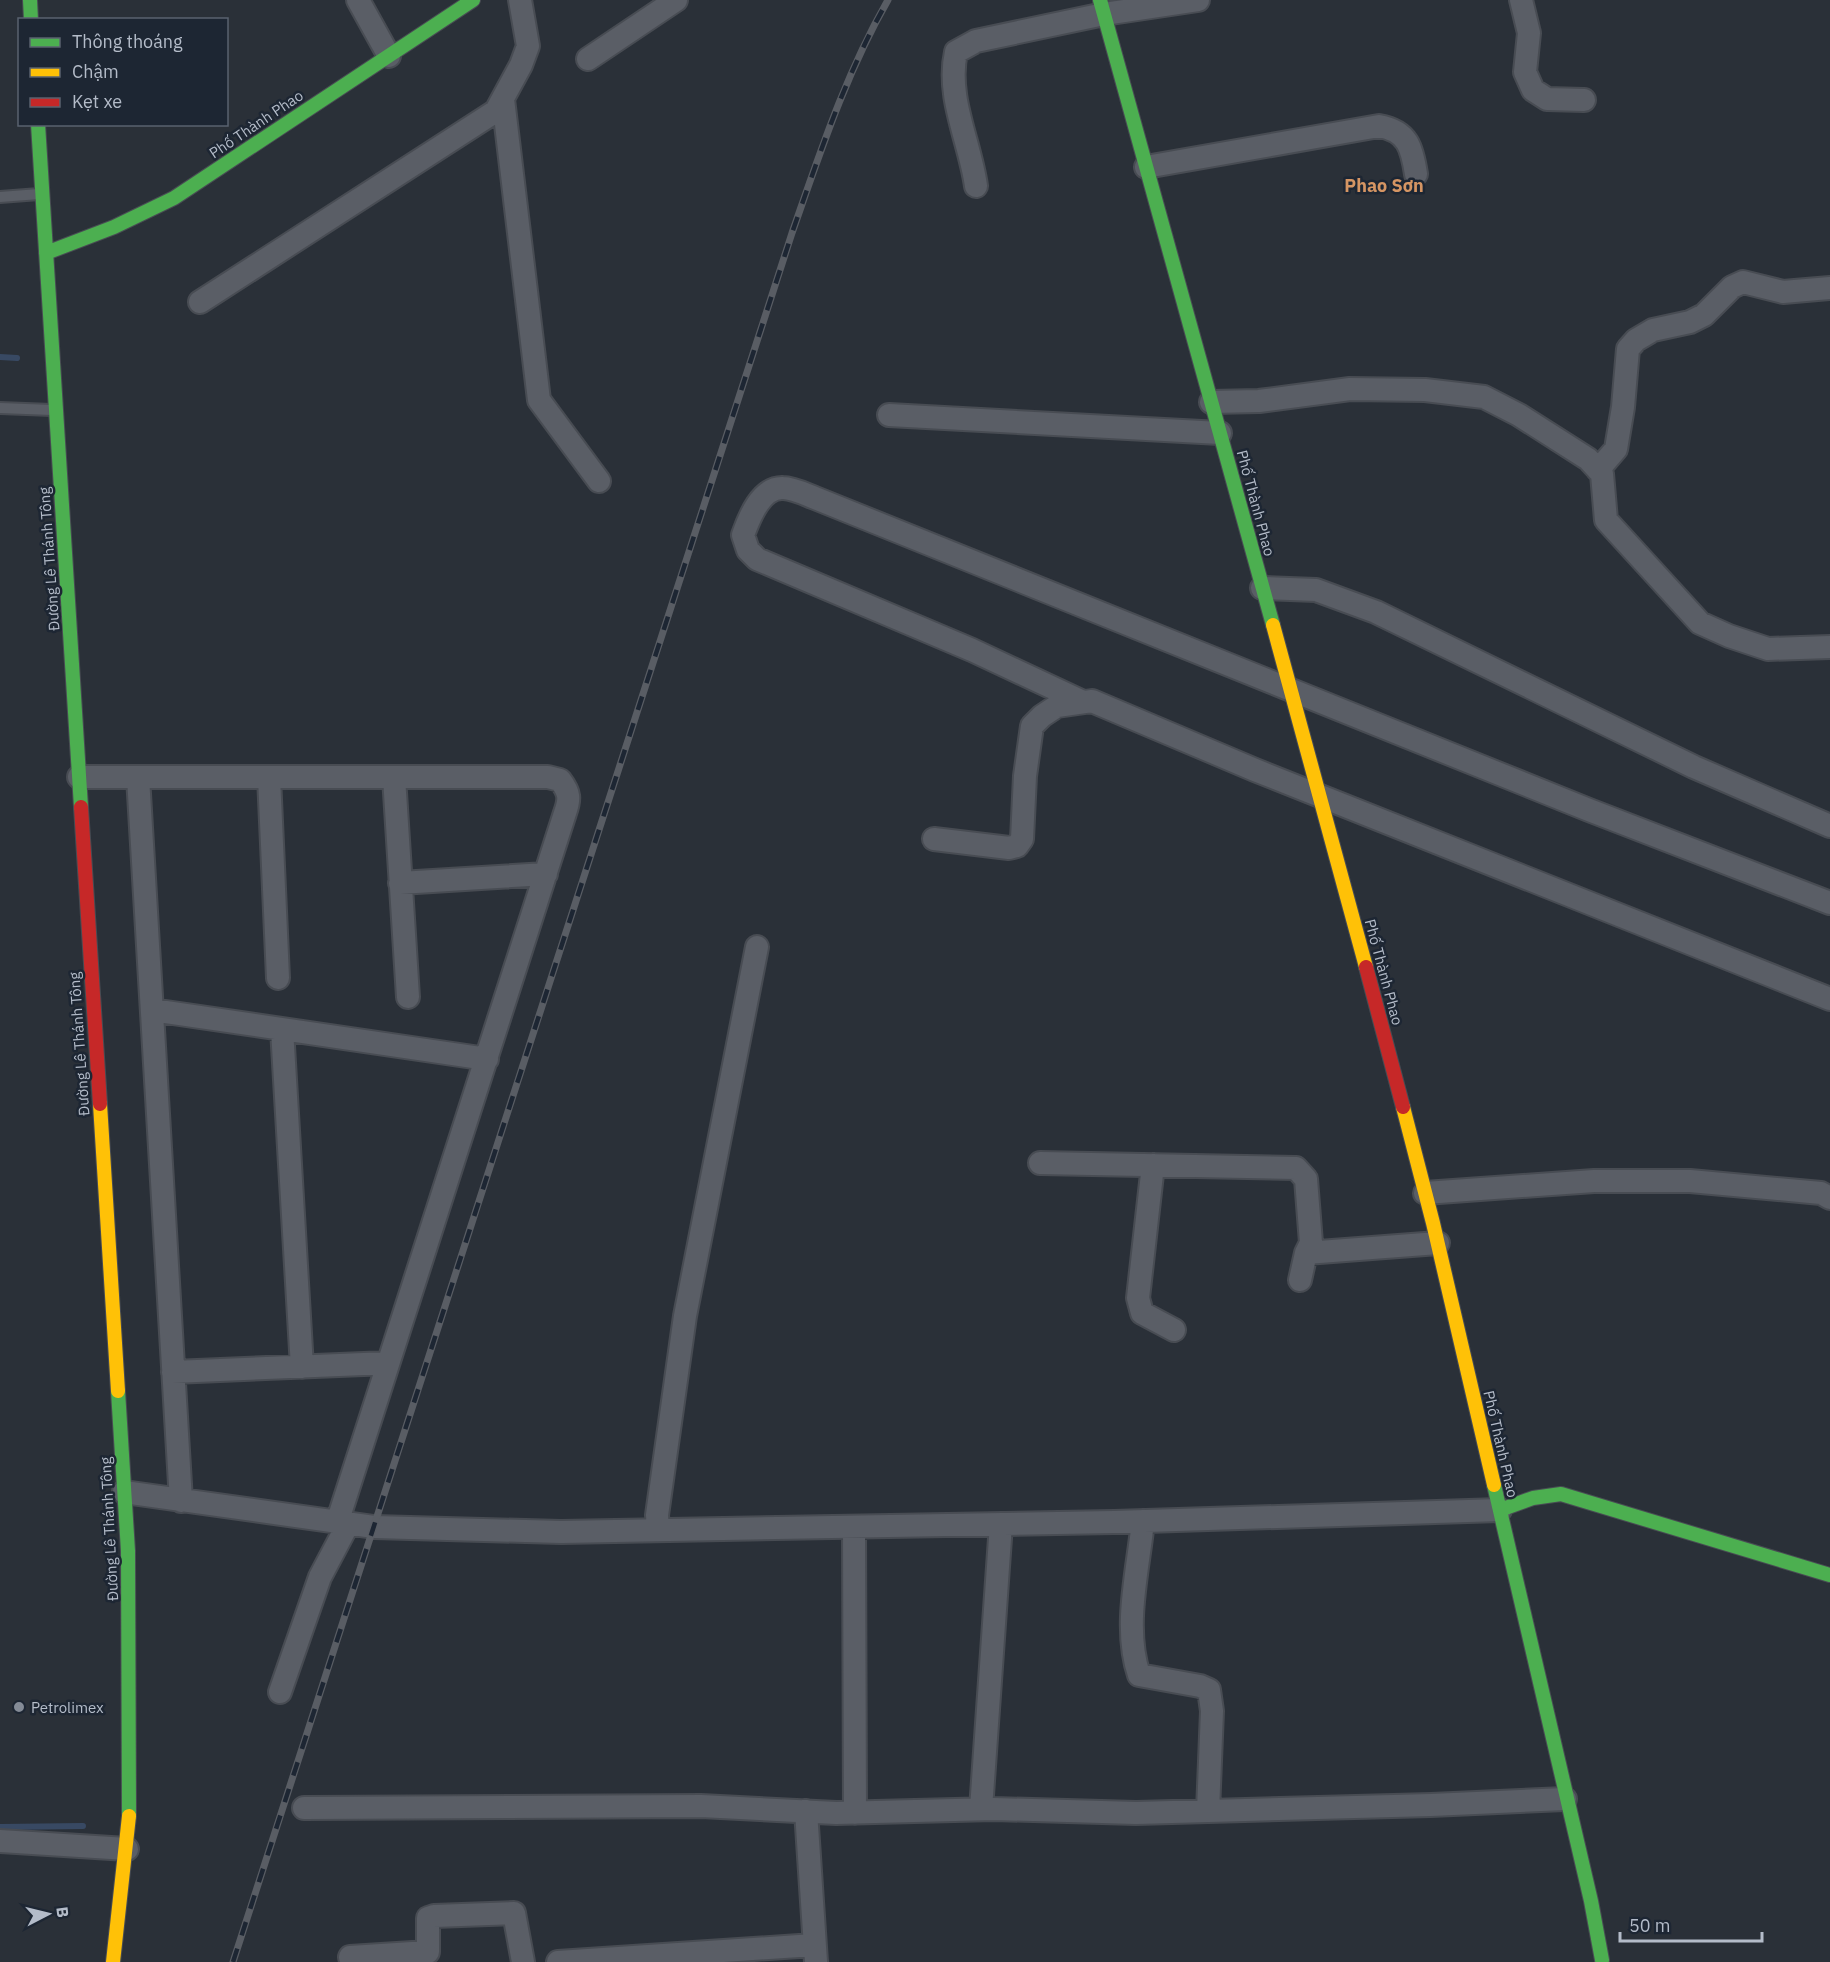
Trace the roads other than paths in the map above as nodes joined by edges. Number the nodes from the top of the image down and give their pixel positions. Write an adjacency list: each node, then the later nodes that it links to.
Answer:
1 (30, 0): 9 (main road)
2 (358, 0): 10 (street)
3 (473, 0): 10 (main road, Phố Thành Phao)
4 (520, 0): 12 (street)
5 (675, 0): 11 (street)
6 (1198, 0): 8 (street)
7 (1521, 0): 13 (street)
8 (1102, 7): 15 (main road, Phố Thành Phao); 17 (street)
9 (31, 18)
10 (389, 56): 20 (main road, Phố Thành Phao)
11 (588, 59)
12 (503, 99): 22 (street); 29 (street)
13 (1584, 100)
14 (38, 126): 18 (main road, Đường Lê Thánh Tông)
15 (1146, 167): 16 (street); 23 (main road, Phố Thành Phao)
16 (1416, 174)
17 (976, 186)
18 (42, 194): 19 (lane); 20 (main road, Đường Lê Thánh Tông)
19 (0, 196)
20 (46, 254): 25 (main road, Đường Lê Thánh Tông)
21 (1830, 288): 28 (street)
22 (200, 302)
23 (1211, 402): 27 (main road, Phố Thành Phao); 28 (street)
24 (0, 408): 25 (lane)
25 (56, 411): 34 (main road, Đường Lê Thánh Tông)
26 (889, 415): 27 (street)
27 (1220, 433): 30 (main road, Phố Thành Phao)
28 (1598, 470): 31 (street)
29 (599, 481)
30 (1262, 588): 32 (main road, Phố Thành Phao); 39 (street)
31 (1830, 647)
32 (1292, 696): 33 (street); 38 (main road, Phố Thành Phao); 43 (street)
33 (1083, 702): 38 (street); 40 (street)
34 (79, 777): 35 (street); 62 (main road, Đường Lê Thánh Tông)
35 (138, 777): 36 (street); 48 (street)
36 (269, 777): 37 (street); 45 (street)
37 (394, 777): 41 (street); 42 (street)
38 (1318, 789): 47 (street); 53 (main road, Phố Thành Phao)
39 (1830, 826)
40 (934, 839)
41 (546, 874): 42 (street); 50 (street)
42 (400, 883): 46 (street)
43 (1830, 903)
44 (756, 947): 69 (street)
45 (278, 978)
46 (408, 996)
47 (1830, 999)
48 (152, 1010): 49 (street); 61 (street)
49 (282, 1029): 50 (street); 60 (street)
50 (487, 1059): 59 (street)
51 (1040, 1163): 52 (street)
52 (1153, 1165): 56 (street); 58 (street)
53 (1425, 1193): 54 (street); 55 (main road, Phố Thành Phao)
54 (1830, 1198)
55 (1438, 1244): 56 (street); 64 (main road, Phố Thành Phao)
56 (1306, 1253): 57 (street)
57 (1300, 1280)
58 (1174, 1330)
59 (388, 1363): 60 (street); 66 (street)
60 (302, 1367): 61 (street)
61 (173, 1372): 63 (street)
62 (124, 1492): 63 (street); 79 (main road, Đường Lê Thánh Tông)
63 (181, 1501): 66 (street)
64 (1500, 1510): 65 (street); 70 (main road); 72 (main road, Phố Thành Phao)
65 (1143, 1521): 67 (street); 75 (street)
66 (343, 1523): 69 (street); 71 (street)
67 (1000, 1524): 68 (street); 74 (street)
68 (854, 1527): 69 (street); 77 (street)
69 (658, 1530)
70 (1830, 1575)
71 (280, 1692)
72 (1565, 1799): 75 (street); 82 (main road, Phố Thành Phao)
73 (304, 1808): 76 (street)
74 (981, 1809): 75 (street); 77 (street)
75 (1208, 1810)
76 (806, 1811): 77 (street); 80 (street)
77 (855, 1813)
78 (0, 1840): 79 (street)
79 (126, 1849): 83 (main road, Đường Lê Thánh Tông)
80 (815, 1953): 85 (street)
81 (350, 1957): 84 (street)
82 (1604, 1961)
83 (113, 1962)
84 (523, 1962)
85 (558, 1962)

